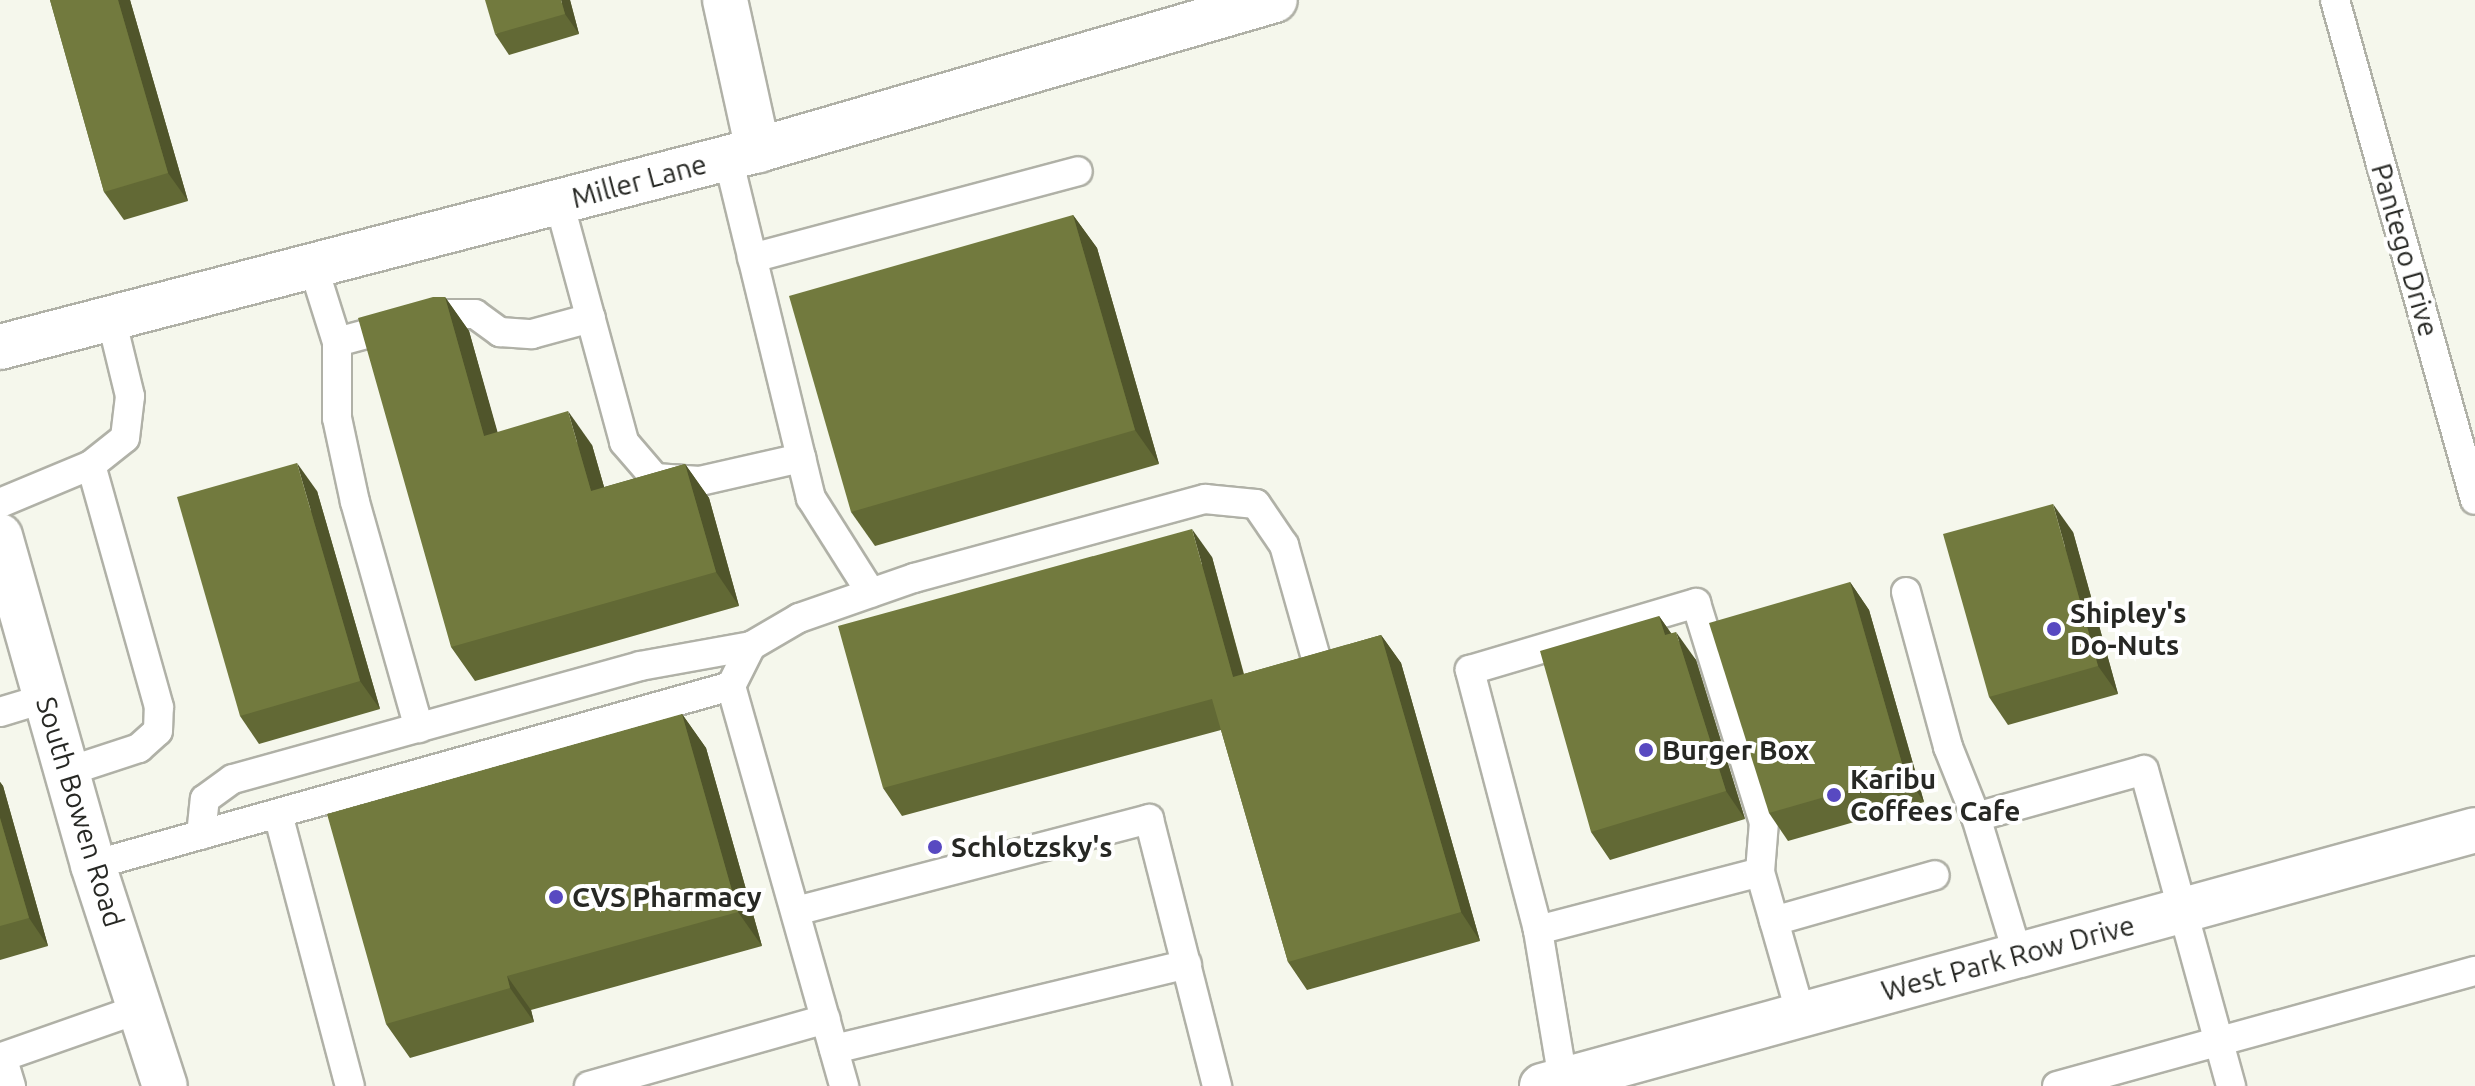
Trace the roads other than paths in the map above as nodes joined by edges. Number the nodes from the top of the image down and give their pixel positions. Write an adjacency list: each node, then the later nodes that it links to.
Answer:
1 (725, 0): 4 (main road)
2 (1275, 0): 4 (main road, Miller Lane)
3 (2335, 0): 15 (lane, Pantego Drive)
4 (743, 154): 6 (main road, Miller Lane); 7 (lane)
5 (1078, 171): 7 (lane)
6 (559, 202): 8 (main road, Miller Lane); 10 (lane)
7 (752, 258): 13 (lane)
8 (313, 266): 9 (main road, Miller Lane); 11 (lane)
9 (111, 318): 12 (main road, Miller Lane); 14 (lane)
10 (591, 318): 11 (lane); 13 (lane)
11 (337, 342): 25 (lane)
12 (0, 347)
13 (801, 458): 19 (lane)
14 (91, 465): 16 (lane); 26 (lane)
15 (2475, 500)
16 (0, 503)
17 (2, 552): 23 (main road, South Bowen Road)
18 (1906, 592): 28 (lane)
19 (871, 593): 20 (lane); 21 (lane)
20 (751, 646): 22 (lane); 25 (lane)
21 (1317, 662)
22 (731, 686): 27 (lane); 34 (lane)
23 (46, 698): 24 (lane); 26 (main road, South Bowen Road)
24 (0, 712)
25 (419, 728): 30 (lane)
26 (66, 772): 31 (main road, South Bowen Road)
27 (278, 814): 30 (lane); 50 (lane)
28 (1976, 817): 35 (lane); 38 (lane)
29 (2475, 830): 35 (main road, West Park Row Drive)
30 (201, 835): 31 (lane)
31 (93, 865): 41 (main road, South Bowen Road)
32 (1760, 872): 36 (lane); 37 (lane); 37 (lane)
33 (1935, 875): 36 (lane)
34 (796, 911): 39 (lane); 43 (lane)
35 (2180, 911): 38 (main road, West Park Row Drive); 44 (lane)
36 (1774, 921): 42 (lane)
37 (1538, 930): 47 (lane)
38 (2018, 955): 42 (main road, West Park Row Drive)
39 (1187, 964): 45 (lane); 53 (lane)
40 (2475, 971): 44 (lane)
41 (142, 1008): 46 (lane); 49 (main road, South Bowen Road)
42 (1801, 1015): 47 (main road, West Park Row Drive)
43 (826, 1019): 45 (lane); 51 (lane)
44 (2221, 1041): 54 (lane); 55 (lane)
45 (834, 1049): 52 (lane)
46 (1, 1056): 48 (lane)
47 (1552, 1083)
48 (11, 1086)
49 (165, 1086)
50 (350, 1086)
51 (589, 1086)
52 (844, 1086)
53 (1217, 1086)
54 (2057, 1086)
55 (2231, 1086)

